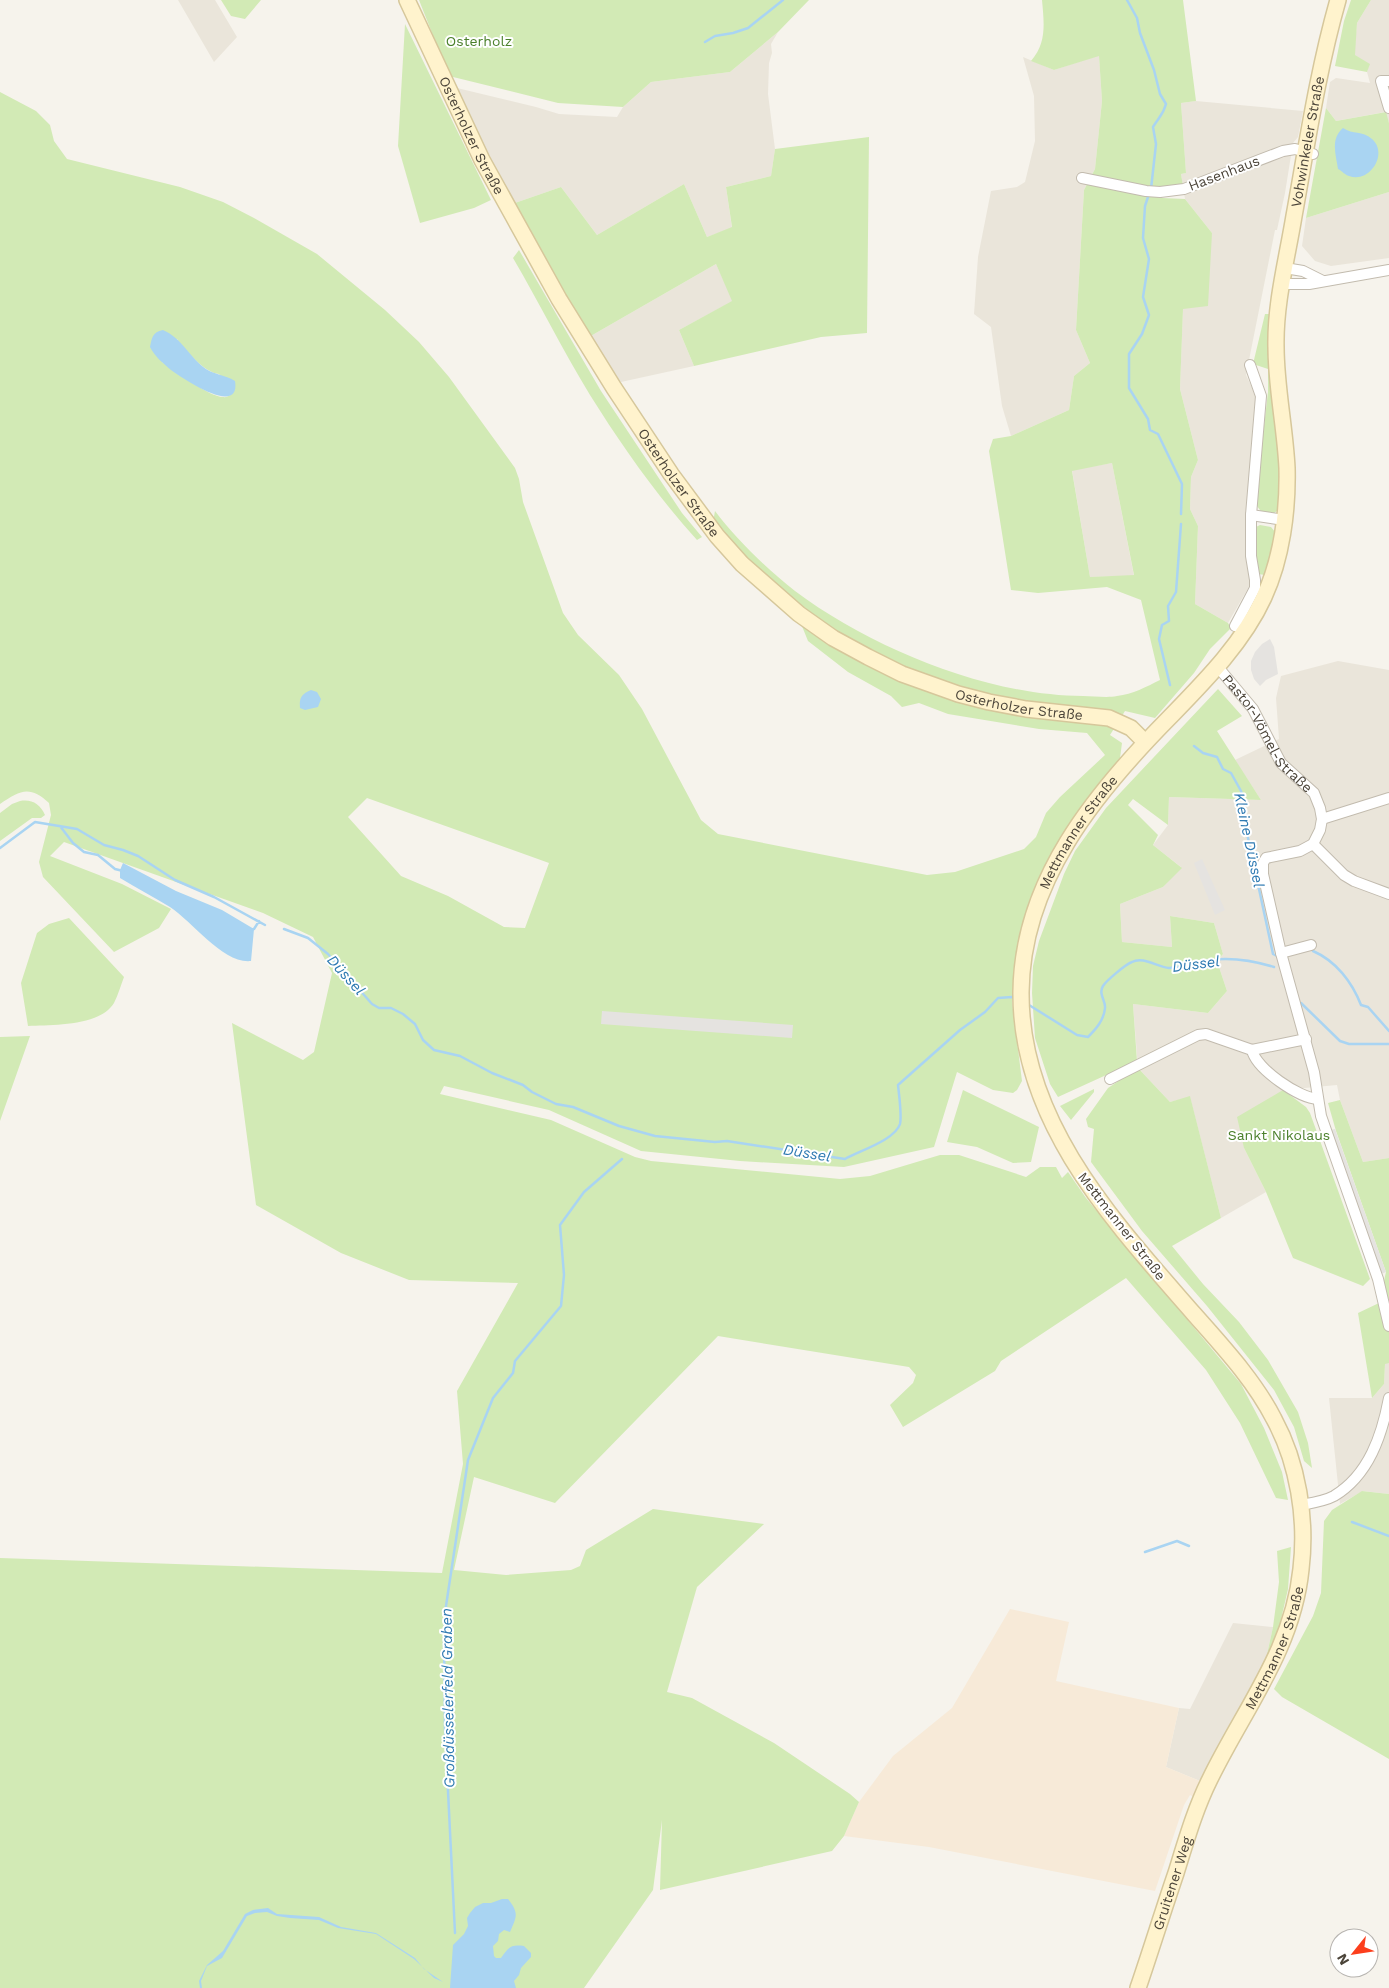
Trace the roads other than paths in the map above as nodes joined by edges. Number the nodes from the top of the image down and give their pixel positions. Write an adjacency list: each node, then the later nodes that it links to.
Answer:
1 (407, 0): 16 (main road, Osterholzer Straße)
2 (1338, 0): 5 (main road, Vohwinkeler Straße)
3 (1389, 81): 4 (street)
4 (1389, 108)
5 (1309, 154): 6 (street, Hasenhaus); 7 (main road, Vohwinkeler Straße)
6 (1082, 178)
7 (1285, 268): 9 (street); 10 (main road, Vohwinkeler Straße)
8 (1389, 270): 9 (street)
9 (1323, 281): 10 (street)
10 (1282, 284): 13 (main road, Pastor-Vömel-Straße)
11 (1250, 365): 12 (street)
12 (1252, 515): 13 (street); 14 (street)
13 (1284, 520): 15 (main road, Pastor-Vömel-Straße)
14 (1235, 626)
15 (1217, 666): 16 (main road, Mettmanner Straße); 18 (street, Pastor-Vömel-Straße)
16 (1145, 742): 29 (main road, Mettmanner Straße)
17 (1389, 798): 18 (street)
18 (1322, 819): 19 (street)
19 (1313, 844): 20 (street); 22 (street)
20 (1389, 894)
21 (1311, 945): 22 (street)
22 (1281, 953): 23 (street)
23 (1306, 1039): 24 (street); 26 (street)
24 (1252, 1050): 25 (street); 26 (street)
25 (1110, 1079)
26 (1318, 1099): 27 (street)
27 (1389, 1326)
28 (1389, 1398): 29 (street)
29 (1301, 1505): 30 (main road, Mettmanner Straße)
30 (1210, 1780): 31 (main road, Gruitener Weg)
31 (1138, 1988)

